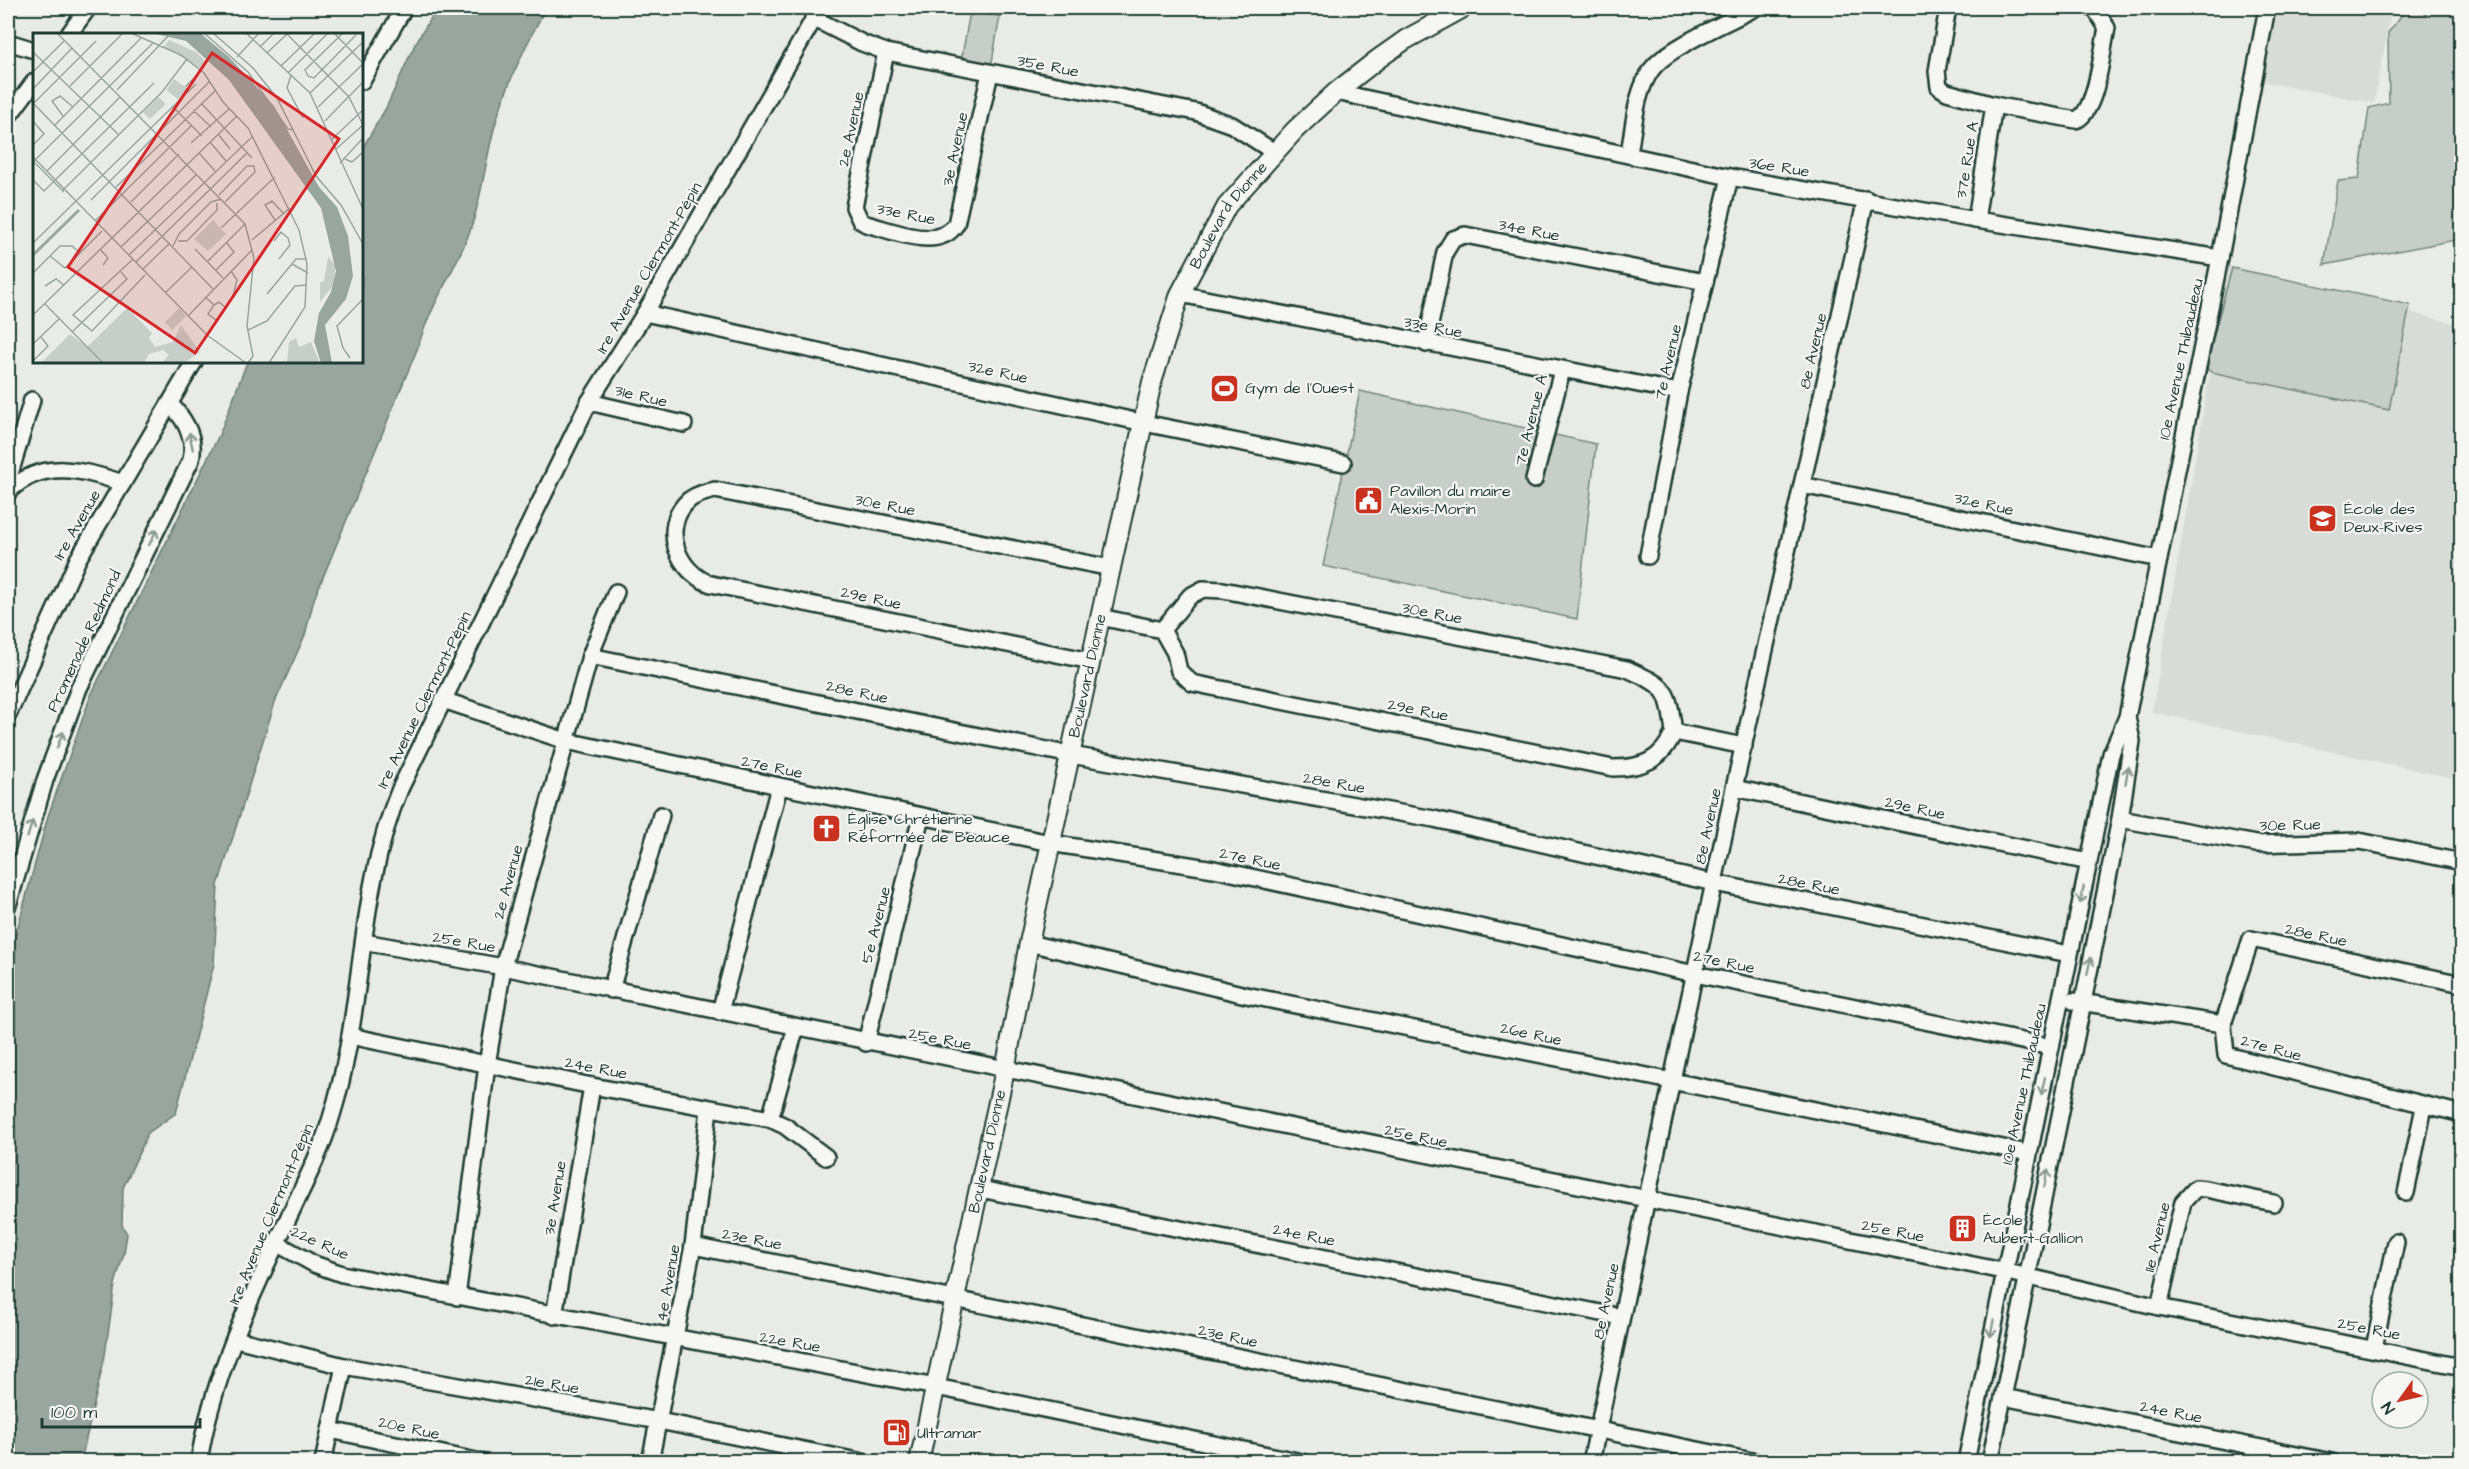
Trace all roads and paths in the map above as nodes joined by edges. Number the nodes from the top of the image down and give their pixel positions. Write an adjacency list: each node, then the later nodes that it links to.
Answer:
1 (88, 8): 9 (street)
2 (404, 8): 14 (street)
3 (1463, 8): 16 (main road, Boulevard Dionne)
4 (1755, 8): 20 (street)
5 (1948, 8): 17 (street, 37e Rue A)
6 (2091, 8): 17 (street, 37e Rue A)
7 (2267, 8): 26 (street, 10e Avenue Thibaudeau)
8 (817, 13): 12 (street, 35e Rue); 29 (street, 1re Avenue Clermont-Pépin)
9 (70, 33)
10 (8, 42): 11 (street)
11 (33, 50)
12 (886, 52): 13 (street, 35e Rue); 23 (street, 2e Avenue)
13 (990, 73): 19 (street, 35e Rue); 25 (street, 3e Avenue)
14 (363, 79)
15 (33, 83): 18 (street)
16 (1336, 92): 19 (main road, Boulevard Dionne); 20 (street, 36e Rue)
17 (1994, 105): 24 (street, 37e Rue A)
18 (8, 117)
19 (1274, 152): 28 (main road, Boulevard Dionne)
20 (1629, 153): 21 (street, 36e Rue)
21 (1730, 177): 22 (street, 36e Rue); 27 (street, 7e Avenue)
22 (1866, 199): 24 (street, 36e Rue); 42 (street, 8e Avenue)
23 (856, 213): 25 (street, 33e Rue)
24 (1976, 220): 26 (street, 36e Rue)
25 (952, 231)
26 (2220, 258): 46 (street, 10e Avenue Thibaudeau)
27 (1705, 282): 30 (street, 34e Rue); 33 (street, 7e Avenue)
28 (1180, 294): 30 (street, 33e Rue); 37 (main road, Boulevard Dionne)
29 (645, 313): 35 (street, 1re Avenue Clermont-Pépin); 37 (street, 32e Rue)
30 (1426, 344): 32 (street, 33e Rue)
31 (193, 363): 36 (street, 1re Avenue)
32 (1562, 370): 33 (street, 33e Rue); 40 (street, 7e Avenue A)
33 (1679, 392): 45 (street, 7e Avenue)
34 (32, 400): 43 (street)
35 (589, 402): 38 (street, 31e Rue); 53 (street, 1re Avenue Clermont-Pépin)
36 (170, 404): 41 (street, 1re Avenue); 69 (street, Promenade Redmond, one-way to 36)
37 (1144, 423): 39 (street, 32e Rue); 47 (main road, Boulevard Dionne)
38 (684, 424)
39 (1343, 463)
40 (1534, 480)
41 (123, 483): 43 (street); 54 (street, 1re Avenue)
42 (1802, 485): 46 (street, 32e Rue); 58 (street, 8e Avenue)
43 (8, 491)
44 (674, 531): 47 (street, 30e Rue); 52 (street, 29e Rue)
45 (1648, 556)
46 (2159, 559): 55 (street, 10e Avenue Thibaudeau)
47 (1110, 568): 49 (main road, Boulevard Dionne)
48 (616, 592): 51 (street, 2e Avenue)
49 (1100, 617): 50 (street); 52 (main road, Boulevard Dionne)
50 (1162, 630): 56 (street, 29e Rue); 56 (street, 30e Rue)
51 (590, 656): 57 (street, 2e Avenue); 59 (street, 28e Rue)
52 (1091, 661): 59 (main road, Boulevard Dionne)
53 (443, 700): 57 (street, 27e Rue); 70 (street, 1re Avenue Clermont-Pépin)
54 (8, 715)
55 (2127, 717): 64 (street, 10e Avenue Thibaudeau, one-way to 55); 66 (street, 10e Avenue Thibaudeau)
56 (1674, 732): 58 (street)
57 (566, 741): 60 (street, 27e Rue); 73 (street, 2e Avenue)
58 (1744, 746): 61 (street, 8e Avenue)
59 (1071, 754): 65 (main road, Boulevard Dionne); 68 (street, 28e Rue)
60 (779, 787): 63 (street, 27e Rue); 79 (street)
61 (1734, 788): 66 (street, 29e Rue); 68 (street, 8e Avenue)
62 (661, 815): 76 (street)
63 (921, 816): 65 (street, 27e Rue); 83 (street, 5e Avenue)
64 (2120, 819): 67 (street, 30e Rue); 78 (street, 10e Avenue Thibaudeau, one-way to 64)
65 (1050, 843): 71 (main road, Boulevard Dionne); 74 (street, 27e Rue)
66 (2089, 862): 72 (street, 10e Avenue Thibaudeau, one-way to 72)
67 (2462, 862)
68 (1714, 883): 72 (street, 28e Rue); 74 (street, 8e Avenue)
69 (8, 905)
70 (364, 942): 73 (street, 25e Rue); 82 (street, 1re Avenue Clermont-Pépin)
71 (1029, 943): 86 (main road, Boulevard Dionne); 87 (street, 26e Rue)
72 (2069, 954): 77 (street, 10e Avenue Thibaudeau)
73 (503, 967): 76 (street, 25e Rue); 85 (street, 2e Avenue)
74 (1695, 974): 84 (street, 27e Rue); 87 (street, 8e Avenue)
75 (2462, 984): 80 (street, 28e Rue)
76 (611, 990): 79 (street, 25e Rue)
77 (2060, 999): 78 (street, 27e Rue); 84 (street, 10e Avenue Thibaudeau)
78 (2081, 1003): 80 (street, 27e Rue); 103 (street, 10e Avenue Thibaudeau, one-way to 78)
79 (720, 1012): 81 (street, 25e Rue)
80 (2223, 1024): 89 (street, 27e Rue)
81 (796, 1027): 83 (street, 25e Rue); 92 (street)
82 (350, 1036): 85 (street, 24e Rue); 100 (street, 1re Avenue Clermont-Pépin)
83 (866, 1043): 86 (street, 25e Rue)
84 (2051, 1047): 93 (street, 10e Avenue Thibaudeau, one-way to 93)
85 (487, 1065): 88 (street, 24e Rue); 104 (street, 2e Avenue)
86 (1005, 1070): 95 (main road, Boulevard Dionne); 97 (street, 25e Rue)
87 (1672, 1081): 93 (street, 26e Rue); 97 (street, 8e Avenue)
88 (592, 1086): 90 (street, 24e Rue); 107 (street, 3e Avenue)
89 (2424, 1107): 91 (street, 27e Rue); 96 (street)
90 (709, 1109): 92 (street, 24e Rue); 101 (street, 4e Avenue)
91 (2462, 1114)
92 (770, 1119): 94 (street, 24e Rue)
93 (2028, 1153): 102 (street, 10e Avenue Thibaudeau)
94 (826, 1157)
95 (980, 1189): 105 (main road, Boulevard Dionne); 108 (street, 24e Rue)
96 (2406, 1193)
97 (1646, 1201): 102 (street, 25e Rue); 108 (street, 8e Avenue)
98 (2274, 1203): 106 (street, 11e Avenue)
99 (2396, 1242): 111 (street)
100 (276, 1243): 104 (street, 22e Rue); 109 (street, 1re Avenue Clermont-Pépin)
101 (693, 1246): 105 (street, 23e Rue); 110 (street, 4e Avenue)
102 (2003, 1271): 103 (street, 25e Rue); 129 (street, 10e Avenue Thibaudeau, one-way to 129)
103 (2026, 1276): 106 (street, 25e Rue); 115 (street, 10e Avenue Thibaudeau)
104 (457, 1298): 107 (street, 22e Rue)
105 (956, 1299): 114 (main road, Boulevard Dionne); 118 (street, 23e Rue)
106 (2159, 1307): 111 (street, 25e Rue)
107 (554, 1316): 110 (street, 22e Rue)
108 (1621, 1317): 118 (street, 8e Avenue)
109 (236, 1339): 112 (street, 21e Rue); 120 (street, 1re Avenue Clermont-Pépin)
110 (676, 1339): 114 (street, 22e Rue); 116 (street, 4e Avenue)
111 (2374, 1348): 113 (street, 25e Rue)
112 (344, 1366): 116 (street, 21e Rue); 117 (street)
113 (2462, 1367)
114 (936, 1387): 125 (main road, Boulevard Dionne); 126 (street, 22e Rue)
115 (2003, 1397): 119 (street, 24e Rue); 130 (street, 10e Avenue Thibaudeau)
116 (659, 1421): 123 (street, 4e Avenue); 124 (street, 21e Rue)
117 (330, 1430): 121 (street); 122 (street, 20e Rue)
118 (1597, 1430): 127 (street, 8e Avenue); 128 (street, 23e Rue)
119 (2296, 1458): 131 (street, 24e Rue)
120 (199, 1461)
121 (323, 1461)
122 (481, 1461)
123 (650, 1461)
124 (863, 1461)
125 (919, 1461)
126 (1302, 1461)
127 (1591, 1461)
128 (1757, 1461)
129 (1966, 1461)
130 (1990, 1461)
131 (2332, 1461)

